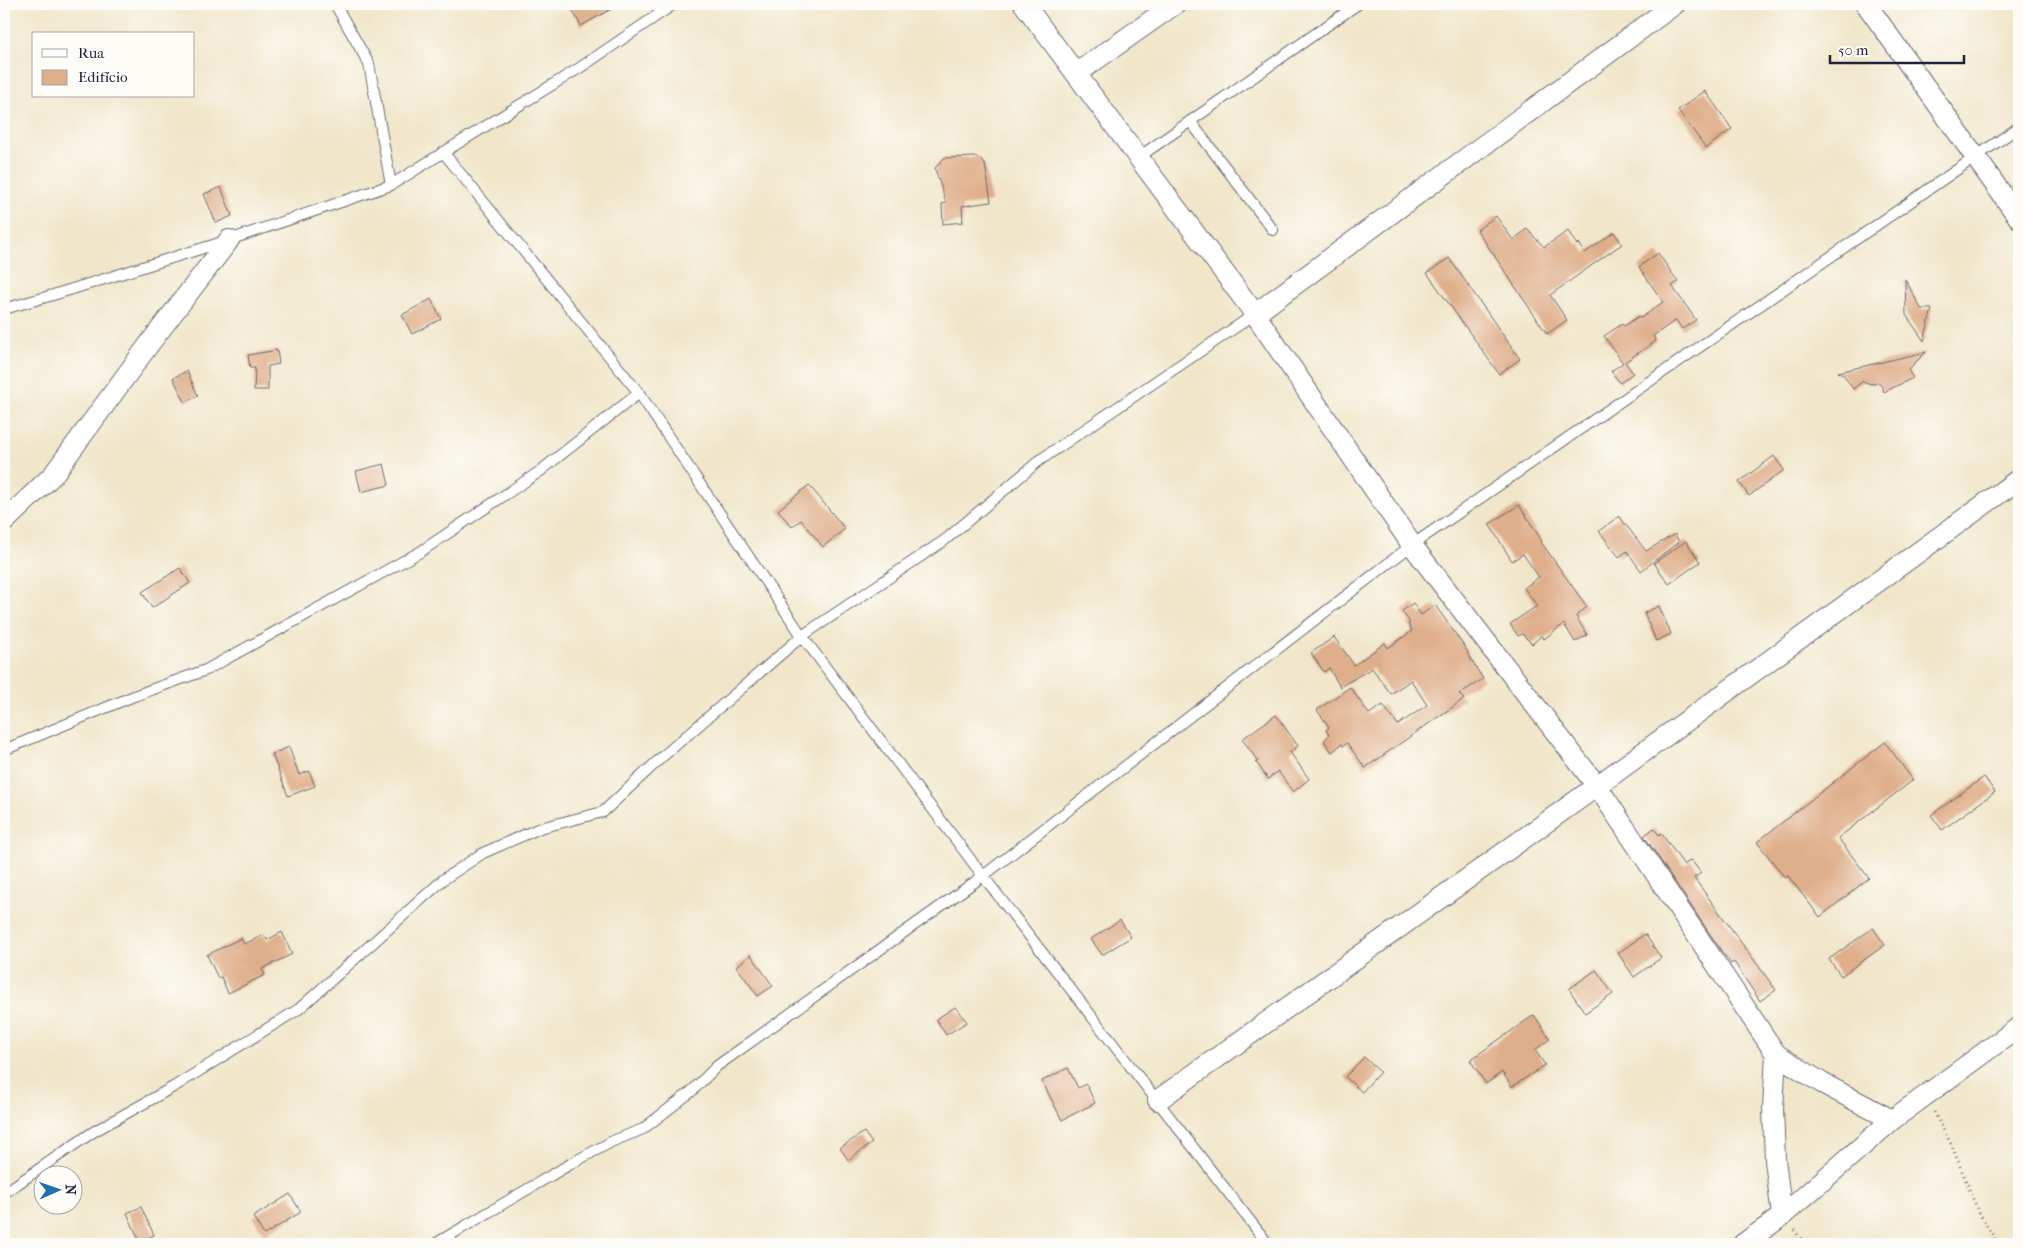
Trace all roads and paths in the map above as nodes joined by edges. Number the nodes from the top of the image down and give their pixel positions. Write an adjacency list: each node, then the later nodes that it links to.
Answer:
1 (335, 4): 14 (lane)
2 (674, 4): 11 (lane)
3 (1024, 4): 8 (street)
4 (1175, 4): 8 (street)
5 (1358, 4): 9 (lane)
6 (1675, 4): 19 (street)
7 (1866, 4): 13 (street)
8 (1076, 73): 12 (street)
9 (1190, 121): 12 (lane); 16 (lane)
10 (2019, 127): 13 (lane)
11 (444, 152): 14 (lane); 20 (lane)
12 (1139, 157): 19 (street)
13 (1977, 158): 15 (street); 23 (lane)
14 (391, 184): 17 (lane)
15 (2019, 218)
16 (1273, 230)
17 (229, 240): 18 (lane); 22 (street)
18 (4, 308)
19 (1255, 314): 23 (street); 24 (lane)
20 (639, 393): 24 (lane); 25 (lane)
21 (2019, 479): 26 (street)
22 (4, 522)
23 (1412, 545): 26 (street); 27 (lane)
24 (802, 636): 27 (lane); 33 (lane)
25 (4, 750)
26 (1597, 786): 29 (street); 31 (street)
27 (984, 876): 31 (lane); 35 (lane)
28 (2019, 1027): 30 (street)
29 (1776, 1054): 32 (street); 34 (street)
30 (1925, 1097): 32 (street); 38 (path)
31 (1158, 1100): 36 (lane)
32 (1892, 1120): 34 (street)
33 (4, 1193)
34 (1782, 1216): 37 (street)
35 (435, 1244)
36 (1268, 1244)
37 (1743, 1244)
38 (1998, 1244)

